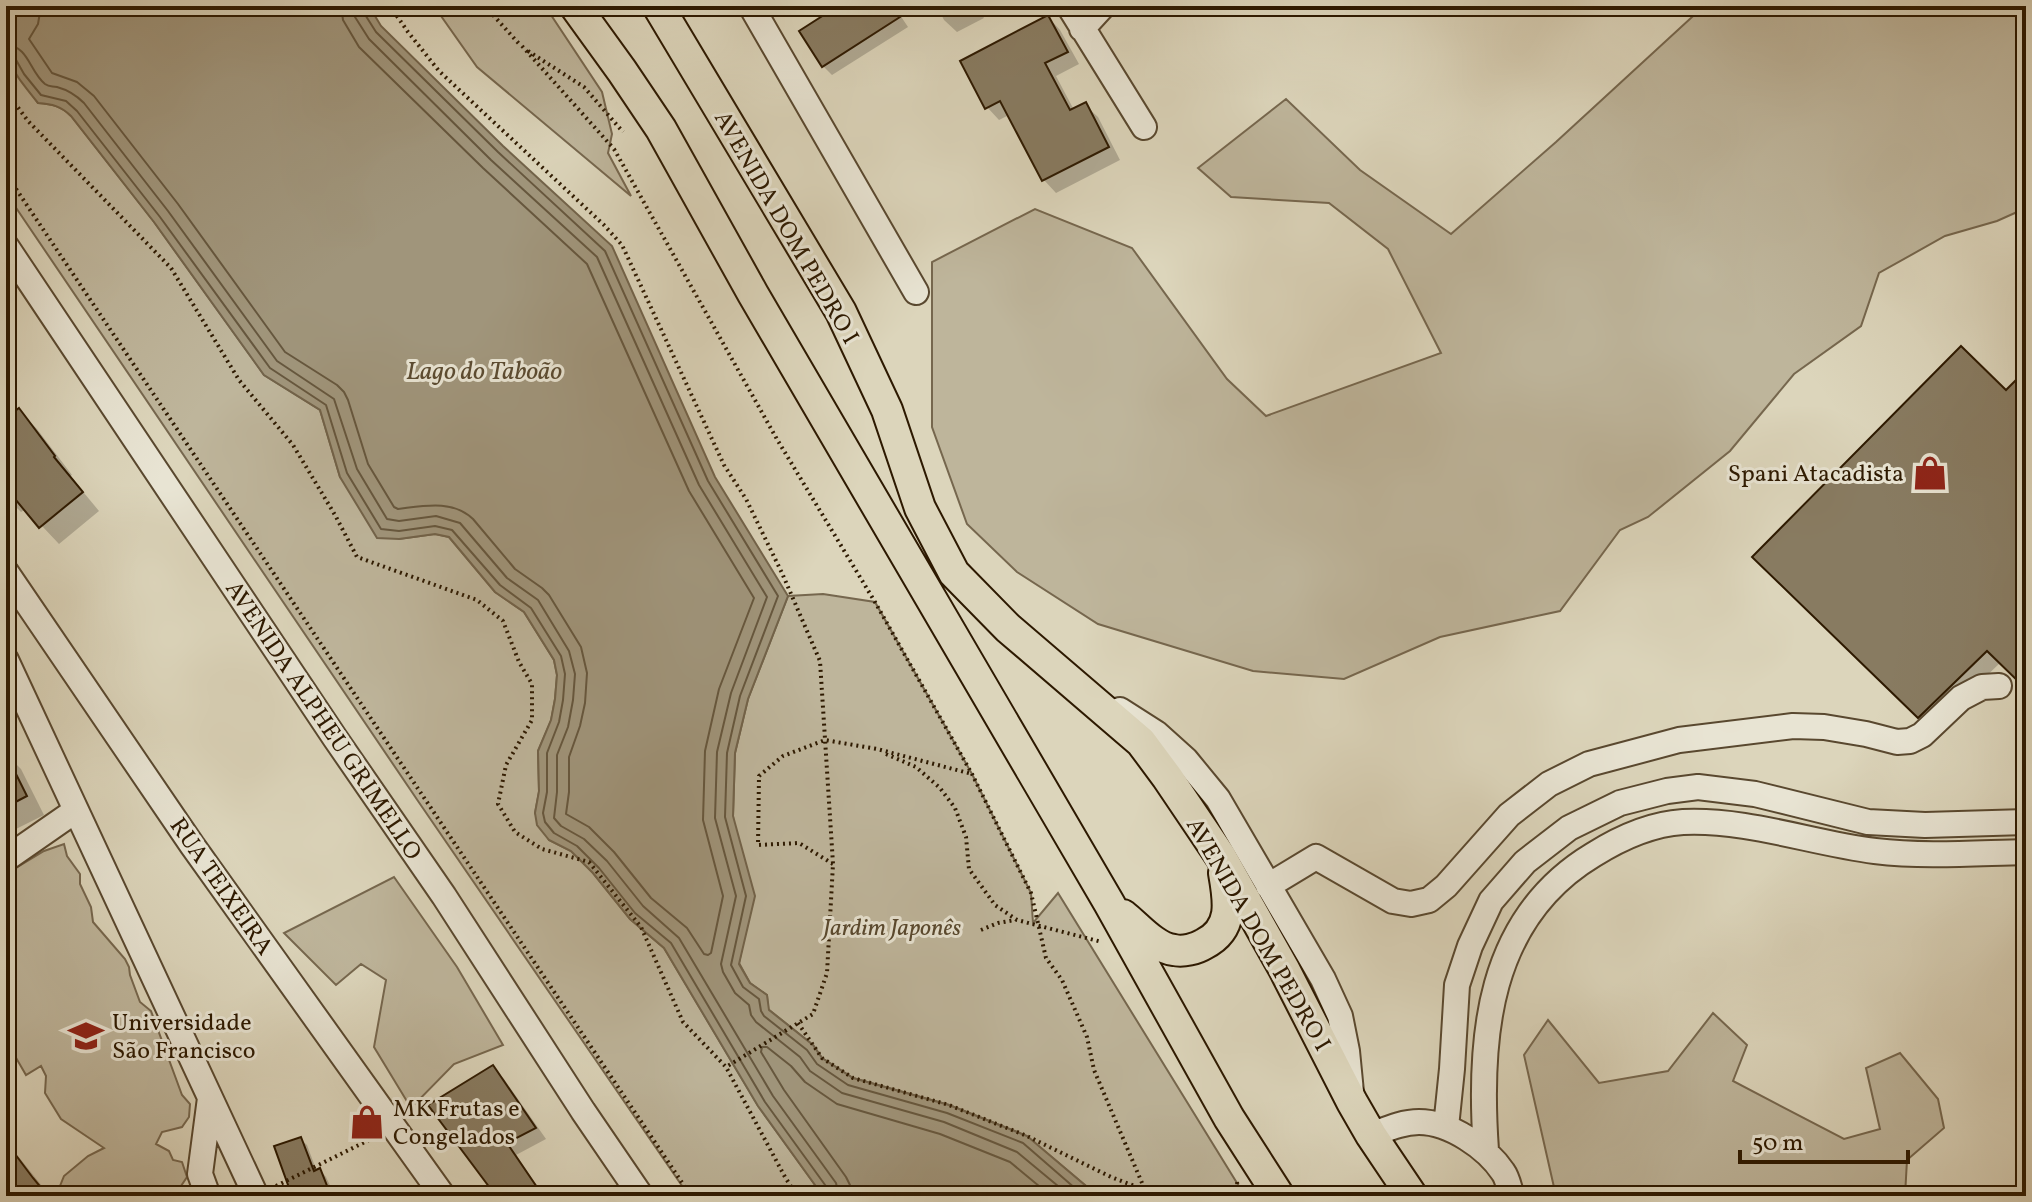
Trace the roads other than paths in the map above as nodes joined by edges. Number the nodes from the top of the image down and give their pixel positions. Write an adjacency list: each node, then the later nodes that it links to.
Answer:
1 (575, 6): 20 (main road)
2 (658, 6): 12 (main road, AVENIDA DOM PEDRO I)
3 (751, 6): 9 (street)
4 (1069, 6): 6 (street)
5 (1103, 6): 6 (street)
6 (1082, 29): 7 (street)
7 (1144, 127)
8 (6, 246): 29 (street, AVENIDA ALPHEU GRIMELLO)
9 (916, 292)
10 (6, 572): 28 (street, RUA TEIXEIRA)
11 (6, 660): 14 (street)
12 (1049, 665): 17 (main road, AVENIDA DOM PEDRO I); 19 (street)
13 (1999, 686): 19 (street)
14 (75, 811): 18 (street); 21 (street)
15 (2026, 822): 23 (street)
16 (2026, 852): 25 (street)
17 (1221, 857): 20 (main road); 22 (main road, AVENIDA DOM PEDRO I)
18 (6, 859)
19 (1268, 886): 22 (street)
20 (1109, 903): 30 (main road)
21 (210, 1098): 26 (street); 27 (street)
22 (1352, 1102): 24 (main road, AVENIDA DOM PEDRO I)
23 (1446, 1127): 24 (street); 25 (street)
24 (1371, 1135): 31 (main road, AVENIDA DOM PEDRO I)
25 (1486, 1150): 32 (street)
26 (208, 1196)
27 (256, 1196)
28 (443, 1196)
29 (641, 1196)
30 (1279, 1196)
31 (1412, 1196)
32 (1512, 1196)

